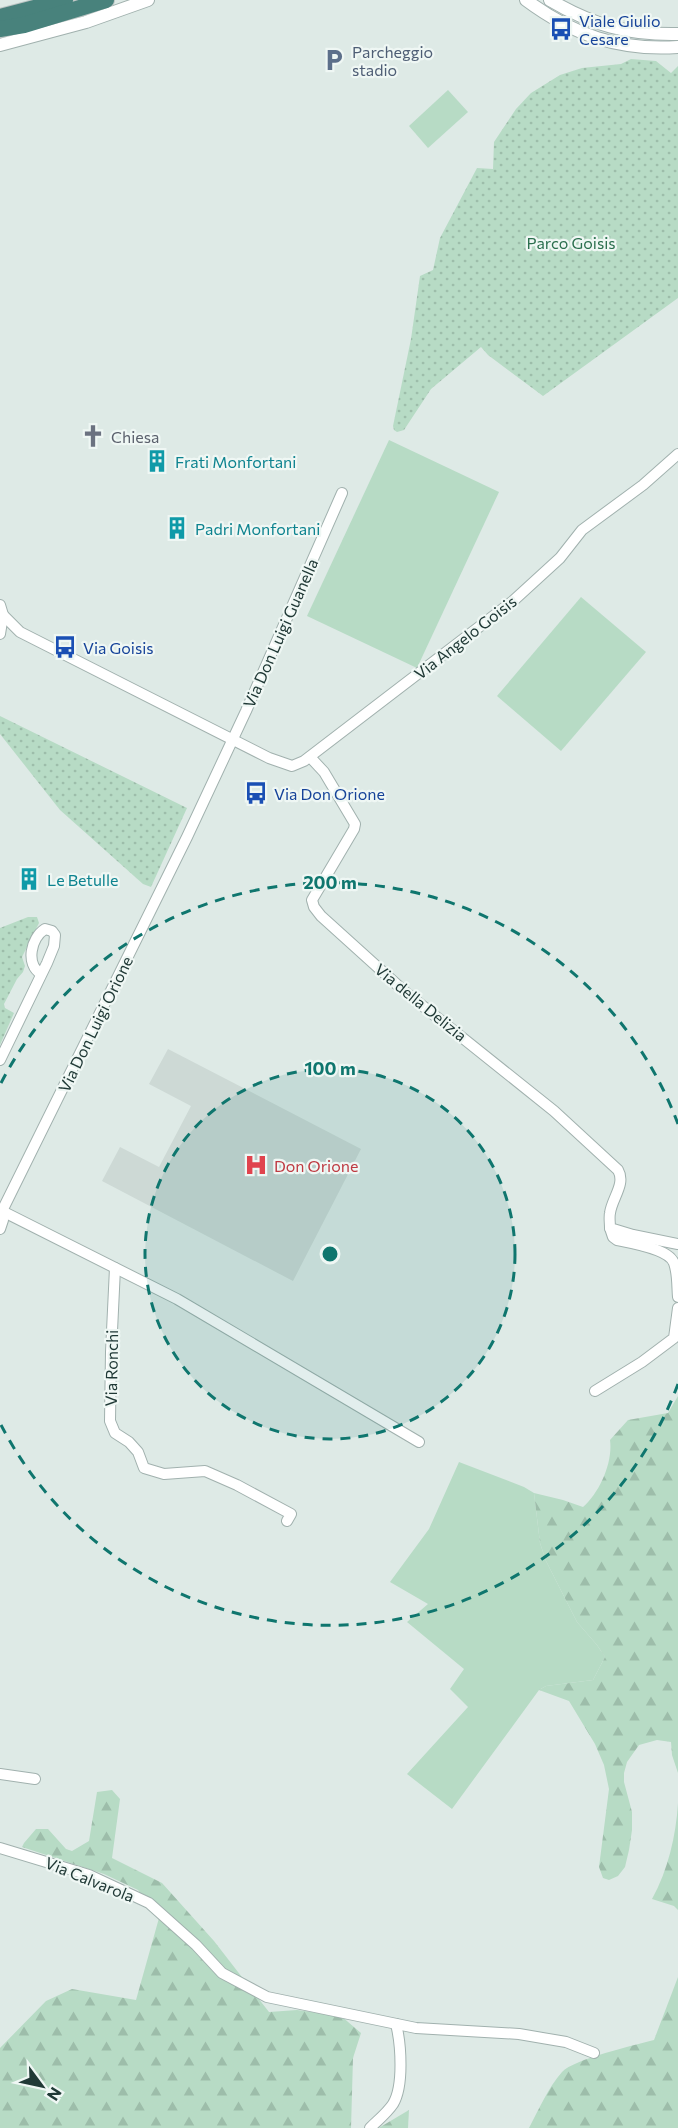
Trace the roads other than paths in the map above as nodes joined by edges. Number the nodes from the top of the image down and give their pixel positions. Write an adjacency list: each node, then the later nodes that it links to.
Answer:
1 (23, 0): 7 (highway)
2 (65, 0): 8 (highway)
3 (106, 0): 9 (highway)
4 (148, 0): 11 (street)
5 (526, 0): 12 (street)
6 (550, 0): 10 (street)
7 (0, 5)
8 (0, 17)
9 (0, 29)
10 (678, 34)
11 (0, 45)
12 (678, 47)
13 (678, 454): 18 (street, Via Angelo Goisis)
14 (342, 493): 17 (street, Via Don Luigi Guanella)
15 (1, 610): 16 (street); 17 (street, Via Angelo Goisis)
16 (0, 634)
17 (232, 740): 18 (street, Via Angelo Goisis); 21 (street, Via Don Luigi Orione)
18 (310, 756): 22 (street, Via della Delizia)
19 (41, 974): 20 (street)
20 (0, 1060)
21 (1, 1212): 23 (street, Via Don Luigi Orione); 25 (street)
22 (610, 1228): 24 (street); 26 (street)
23 (0, 1229)
24 (678, 1244)
25 (115, 1268): 29 (street); 30 (street, Via Ronchi)
26 (678, 1297)
27 (678, 1308): 28 (street)
28 (595, 1391)
29 (418, 1442)
30 (287, 1521)
31 (0, 1774): 32 (street)
32 (34, 1779)
33 (0, 1848): 34 (street, Via Calvarola)
34 (396, 2024): 35 (street, Via Calvarola); 36 (street)
35 (594, 2053)
36 (370, 2128)

